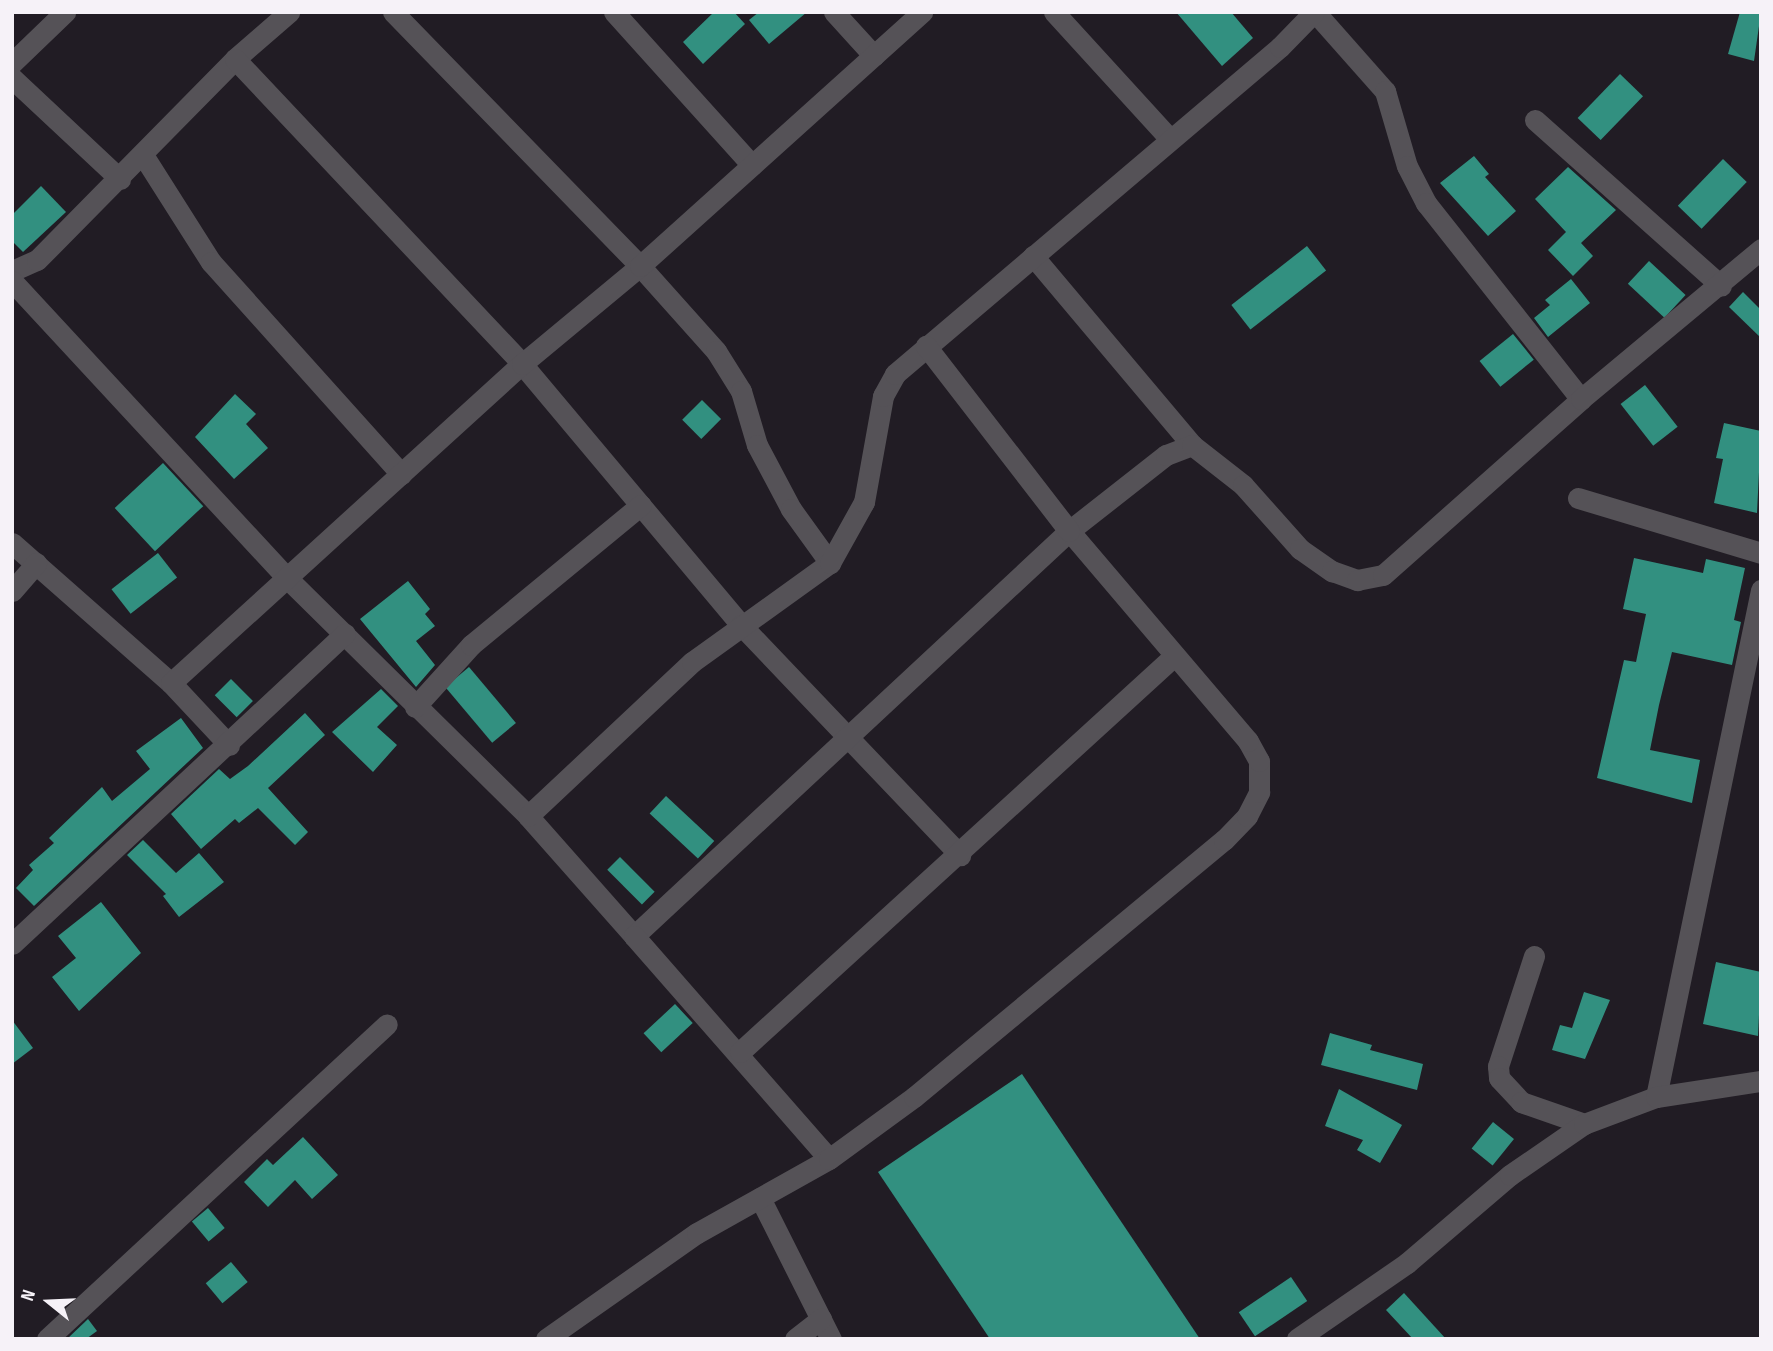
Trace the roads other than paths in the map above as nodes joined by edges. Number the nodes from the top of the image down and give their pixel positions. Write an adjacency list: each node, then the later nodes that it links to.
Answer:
1 (65, 12): 11 (street)
2 (289, 12): 10 (street)
3 (393, 12): 20 (street)
4 (614, 12): 16 (street)
5 (834, 12): 9 (street)
6 (922, 12): 9 (street)
7 (1054, 12): 14 (street)
8 (1314, 12): 14 (street); 26 (street)
9 (874, 56): 16 (street)
10 (235, 59): 15 (street); 25 (street)
11 (12, 63)
12 (12, 78): 17 (street)
13 (1535, 120): 23 (street)
14 (1170, 139): 19 (street)
15 (143, 155): 17 (street); 28 (street)
16 (752, 164): 20 (street)
17 (120, 179): 21 (street)
18 (1761, 249): 23 (street)
19 (1033, 256): 24 (street); 27 (street)
20 (640, 266): 25 (street); 35 (street)
21 (12, 271)
22 (12, 281): 36 (street)
23 (1721, 286): 26 (street)
24 (926, 346): 31 (street); 35 (street)
25 (522, 364): 28 (street); 30 (street)
26 (1581, 399): 27 (street)
27 (1192, 445): 31 (street)
28 (401, 474): 36 (street)
29 (1578, 498): 33 (street)
30 (641, 505): 39 (street); 43 (street)
31 (1069, 531): 41 (street); 44 (street)
32 (12, 543): 34 (street)
33 (1761, 553)
34 (36, 563): 38 (street); 42 (street)
35 (830, 563): 39 (street)
36 (287, 578): 40 (street); 42 (street)
37 (1761, 590): 54 (street)
38 (12, 591)
39 (741, 625): 44 (street); 46 (street)
40 (345, 634): 43 (street); 45 (street)
41 (1173, 657): 47 (street); 56 (street)
42 (171, 683): 45 (street)
43 (415, 707): 46 (street)
44 (850, 736): 47 (street); 48 (street)
45 (229, 745): 49 (street)
46 (528, 816): 48 (street)
47 (960, 855): 52 (street)
48 (635, 936): 52 (street)
49 (12, 944)
50 (1534, 956): 55 (street)
51 (387, 1024): 59 (street)
52 (740, 1052): 56 (street)
53 (1761, 1081): 54 (street)
54 (1656, 1097): 55 (street)
55 (1584, 1124): 62 (street)
56 (829, 1159): 57 (street)
57 (760, 1198): 58 (street); 60 (street)
58 (826, 1329): 61 (street)
59 (47, 1339)
60 (546, 1339)
61 (795, 1339)
62 (1297, 1339)

